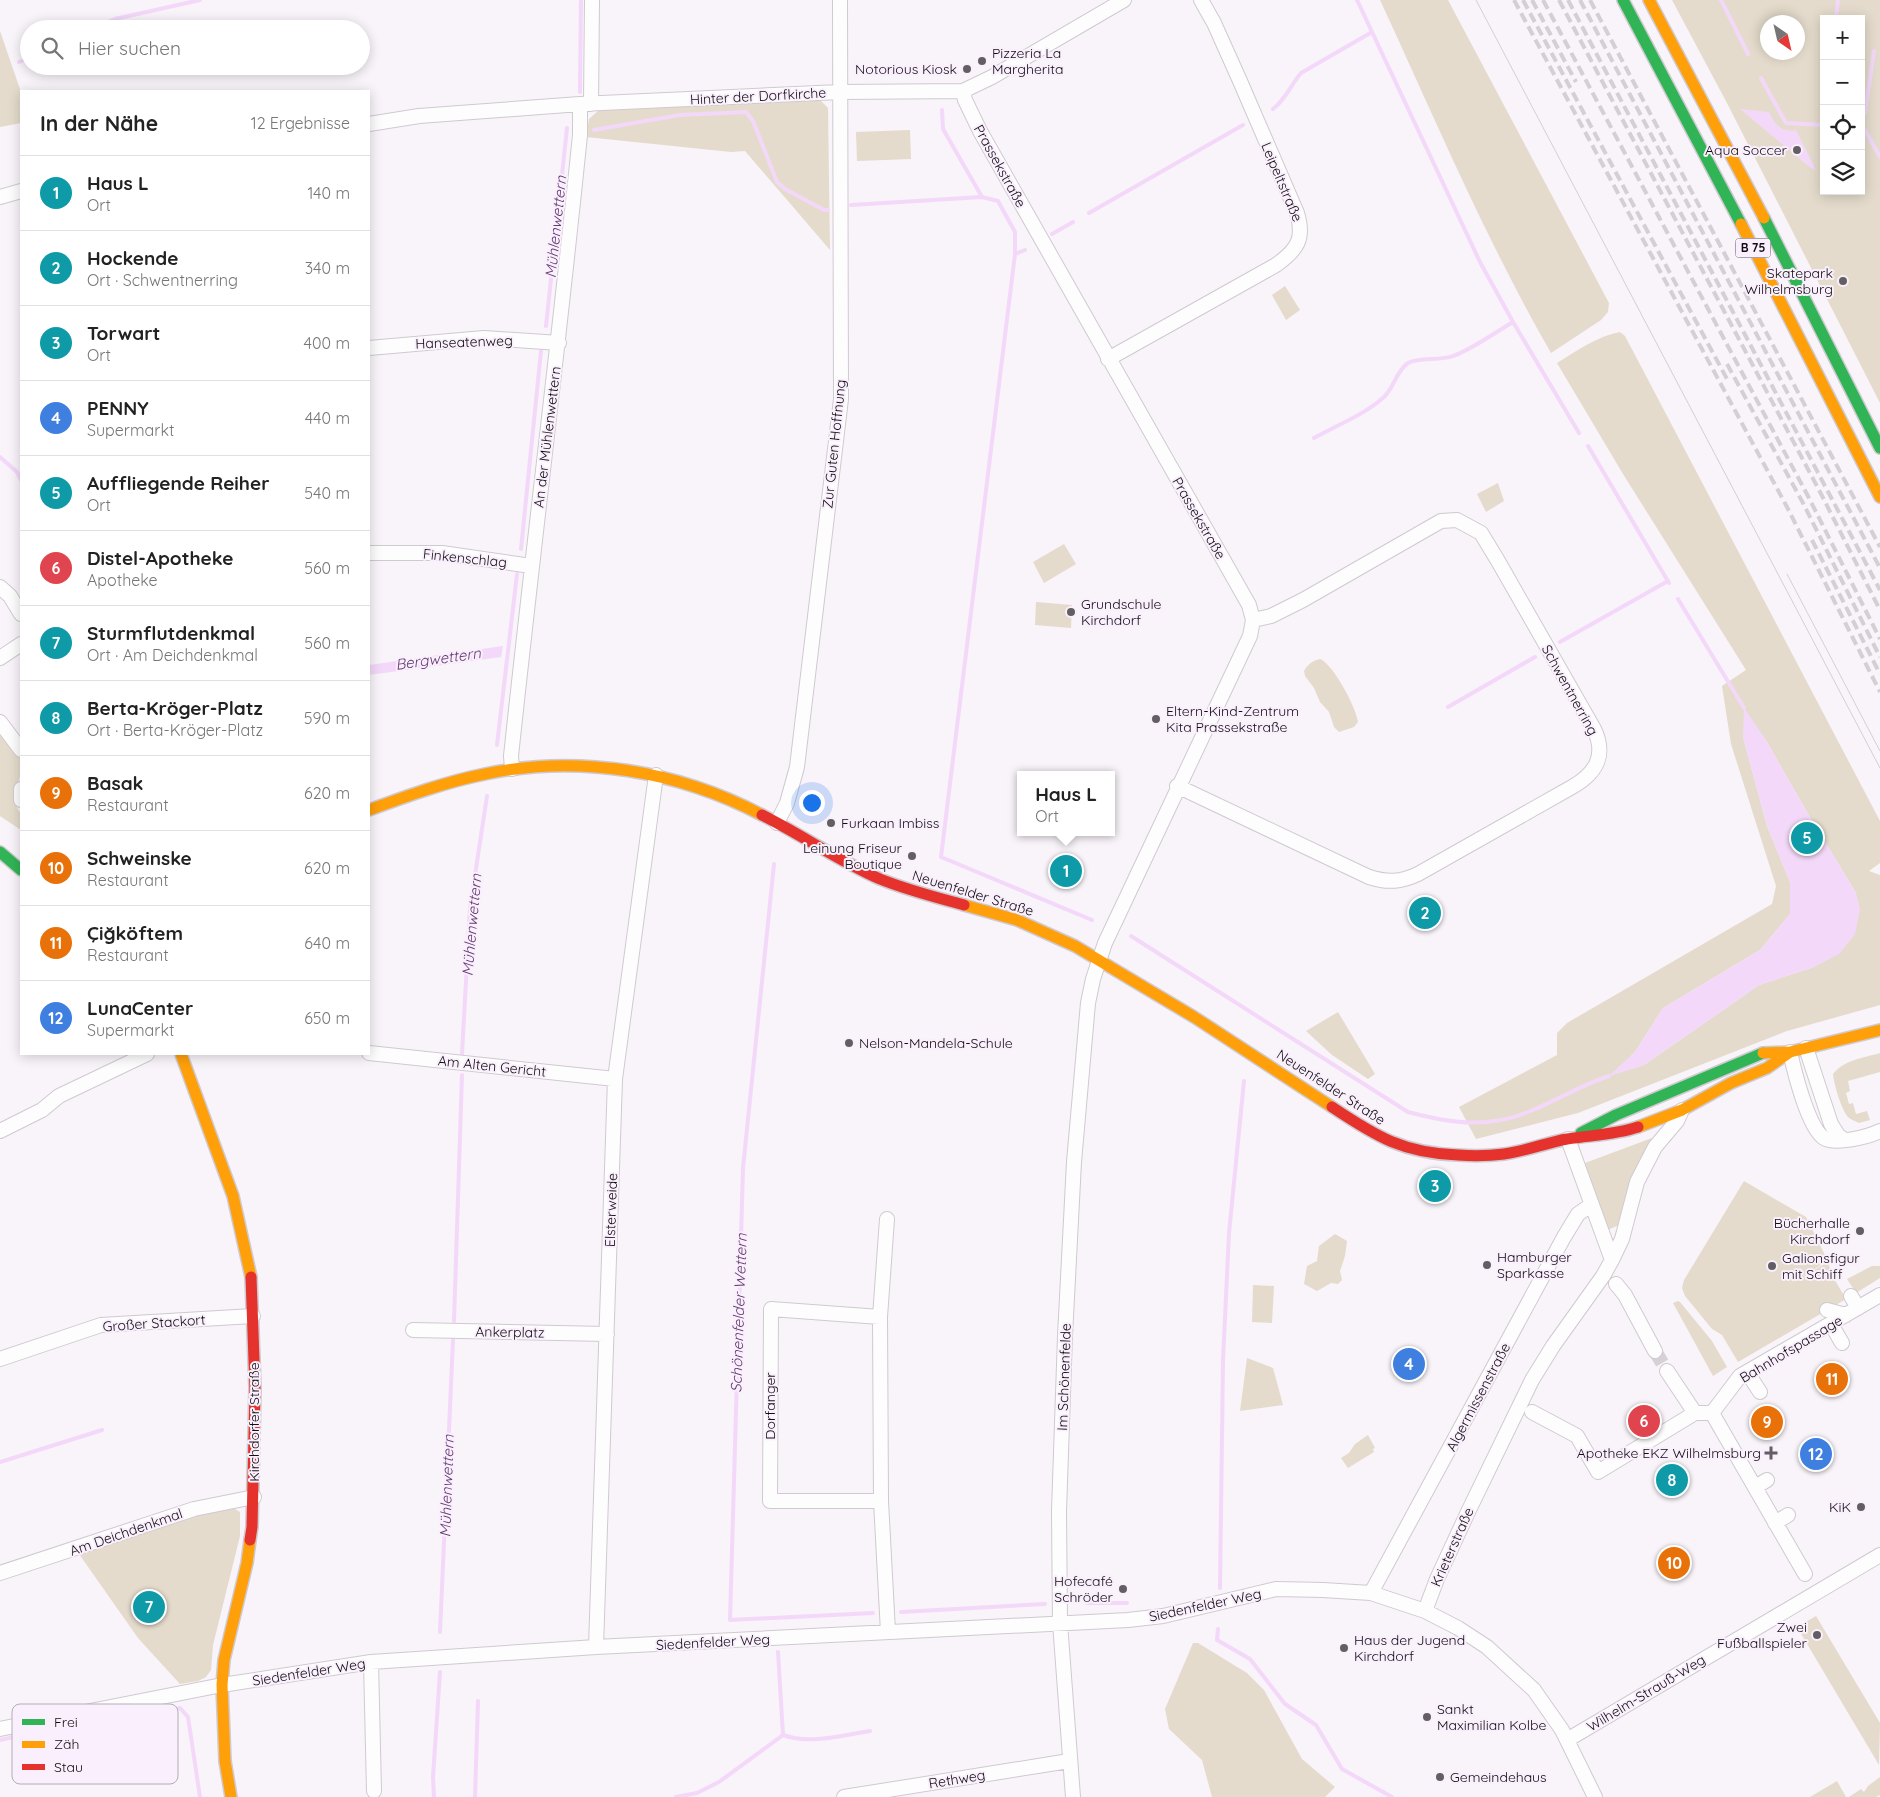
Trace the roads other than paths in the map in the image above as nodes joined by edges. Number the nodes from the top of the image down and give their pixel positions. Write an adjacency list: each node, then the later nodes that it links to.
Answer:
1 (592, 0): 9 (street, An der Mühlenwettern)
2 (840, 0): 8 (street, Zur Guten Hoffnung)
3 (1124, 0): 7 (street, Hinter der Dorfkirche)
4 (1201, 0): 15 (street, Leipeltstraße)
5 (1623, 0): 17 (main road, B 75)
6 (1649, 0): 16 (main road, B 75)
7 (963, 91): 8 (street, Hinter der Dorfkirche); 15 (street, Prassekstraße)
8 (840, 92): 9 (street, Hinter der Dorfkirche); 31 (street, Zur Guten Hoffnung)
9 (585, 104): 10 (street, Hinter der Dorfkirche); 13 (street, An der Mühlenwettern)
10 (370, 124)
11 (20, 192): 12 (street)
12 (0, 197)
13 (558, 343): 14 (street, Hanseatenweg); 19 (street, An der Mühlenwettern)
14 (370, 348)
15 (1108, 358): 22 (street, Prassekstraße)
16 (1880, 448)
17 (1880, 497)
18 (370, 553): 19 (street, Finkenschlag)
19 (531, 566): 27 (street, An der Mühlenwettern)
20 (0, 587): 21 (street)
21 (20, 612)
22 (1253, 620): 29 (street); 29 (street, Schwentnerring)
23 (20, 645): 24 (street)
24 (0, 658)
25 (0, 722): 26 (street)
26 (20, 749)
27 (512, 769): 28 (main road, Neuenfelder Straße); 30 (main road, Neuenfelder Straße)
28 (656, 775): 31 (main road, Neuenfelder Straße); 41 (street, Elsterweide)
29 (1177, 786): 34 (street)
30 (370, 810)
31 (777, 823): 34 (main road, Neuenfelder Straße)
32 (0, 852): 33 (main road)
33 (20, 869)
34 (1098, 959): 45 (main road, Neuenfelder Straße); 77 (street, Im Schönenfelde)
35 (1880, 1030): 36 (main road, Neuenfelder Straße)
36 (1806, 1048): 37 (main road, Neuenfelder Straße); 46 (street)
37 (1790, 1052): 42 (main road, Neuenfelder Straße); 45 (main road, Neuenfelder Straße); 46 (street)
38 (370, 1053): 41 (street, Am Alten Gericht)
39 (145, 1055): 43 (street)
40 (181, 1055): 54 (main road, Kirchdorfer Straße)
41 (615, 1079): 58 (street, Elsterweide)
42 (1682, 1110): 45 (main road, Neuenfelder Straße); 49 (street, Krieterstraße)
43 (0, 1131)
44 (1880, 1131): 46 (street)
45 (1568, 1139): 47 (street)
46 (1844, 1139)
47 (1590, 1205): 49 (street); 75 (street, Algermissenstraße)
48 (887, 1219): 55 (street)
49 (1612, 1260): 76 (street, Krieterstraße)
50 (1616, 1284): 60 (street)
51 (1880, 1295): 52 (street, Bahnhofspassage)
52 (1852, 1306): 53 (street); 56 (street, Bahnhofspassage)
53 (1827, 1310)
54 (253, 1316): 61 (street, Großer Stackort); 68 (main road, Kirchdorfer Straße)
55 (880, 1316): 69 (street); 69 (street, Dorfanger)
56 (1831, 1324): 59 (street); 63 (street, Bahnhofspassage)
57 (413, 1330): 58 (street, Ankerplatz)
58 (607, 1334): 79 (street, Elsterweide)
59 (1842, 1343)
60 (1655, 1351)
61 (0, 1359)
62 (1667, 1371): 66 (street)
63 (1740, 1371): 64 (street); 67 (street, Bahnhofspassage)
64 (1760, 1392)
65 (1532, 1412): 66 (street)
66 (1695, 1413): 67 (street)
67 (1712, 1413): 71 (street)
68 (254, 1497): 73 (street, Am Deichdenkmal); 81 (main road, Kirchdorfer Straße)
69 (881, 1501): 78 (street)
70 (1788, 1515): 71 (street)
71 (1776, 1523): 74 (street)
72 (1880, 1555): 83 (street, Wilhelm-Strauß-Weg)
73 (0, 1573)
74 (1805, 1574)
75 (1371, 1593): 76 (street, Siedenfelder Weg); 77 (street, Siedenfelder Weg)
76 (1425, 1611): 83 (street)
77 (1060, 1623): 78 (street, Siedenfelder Weg); 84 (street, Im Schönenfelde)
78 (888, 1632): 79 (street, Siedenfelder Weg)
79 (596, 1647): 80 (street, Siedenfelder Weg)
80 (371, 1662): 81 (street, Siedenfelder Weg); 85 (street)
81 (222, 1685): 82 (street, Siedenfelder Weg); 86 (main road, Kirchdorfer Straße)
82 (124, 1704)
83 (1567, 1740): 89 (street)
84 (1069, 1761): 87 (street, Rethweg); 88 (street, Im Schönenfelde)
85 (374, 1791)
86 (231, 1797)
87 (844, 1797)
88 (1073, 1797)
89 (1595, 1797)

